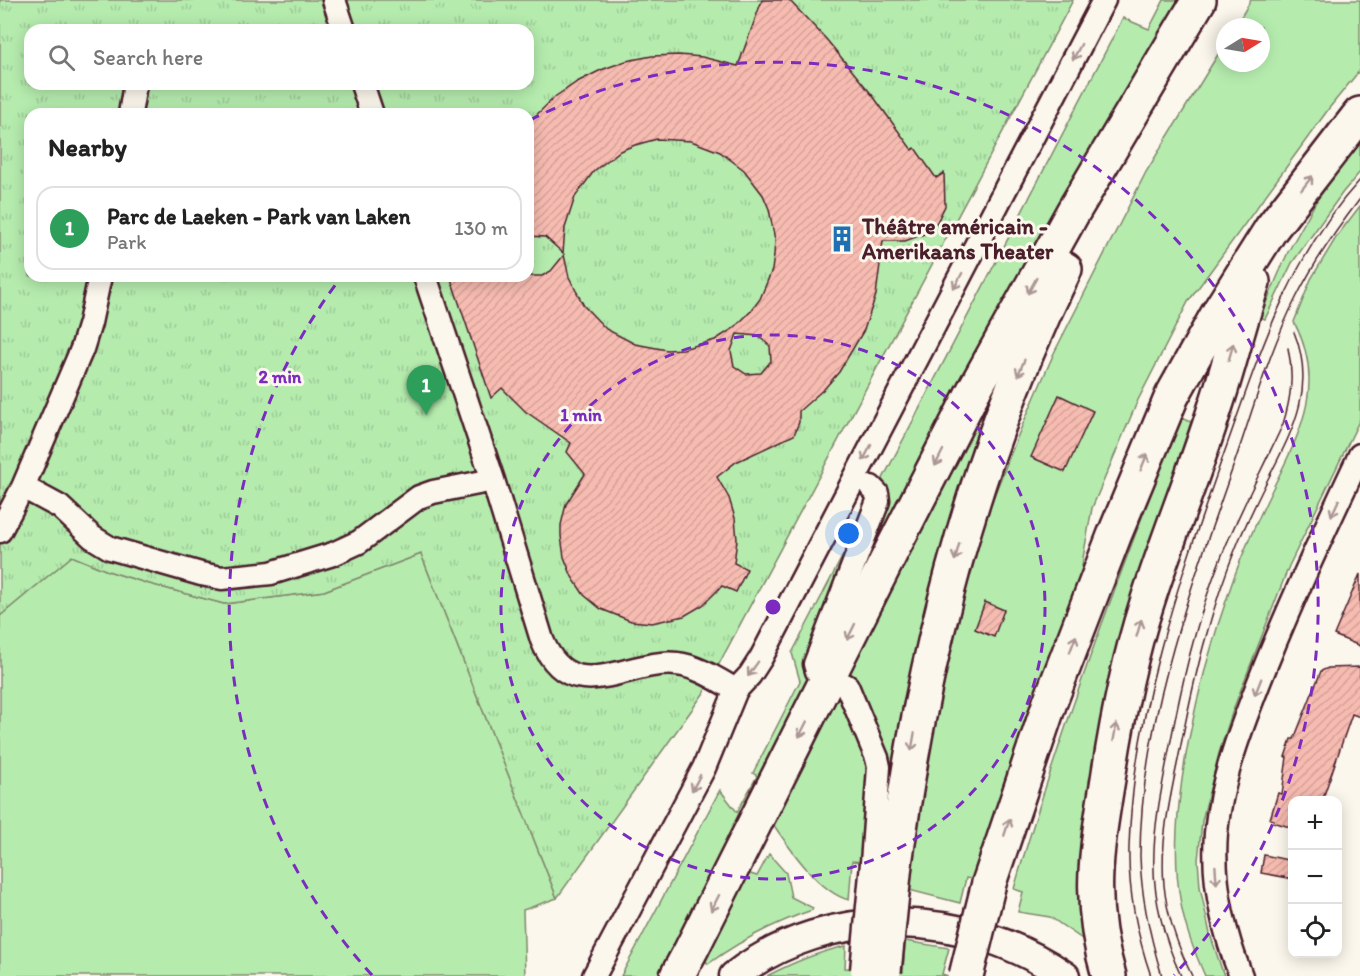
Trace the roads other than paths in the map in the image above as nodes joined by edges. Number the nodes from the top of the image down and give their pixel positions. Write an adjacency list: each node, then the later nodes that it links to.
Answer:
1 (334, 0): 5 (street)
2 (1104, 0): 20 (street, one-way to 20)
3 (1199, 0): 19 (highway, one-way to 19)
4 (1214, 0): 22 (highway, one-way to 22)
5 (342, 24)
6 (134, 90): 8 (street)
7 (364, 90): 9 (street)
8 (131, 108)
9 (370, 108)
10 (1360, 114): 11 (highway, one-way to 10)
11 (1271, 230): 21 (highway, one-way to 11); 28 (highway, one-way to 11, bridge)
12 (99, 282): 16 (street)
13 (427, 282): 15 (street)
14 (1360, 455): 31 (street, one-way to 31)
15 (493, 480): 16 (street); 20 (street)
16 (23, 487): 18 (street)
17 (871, 487): 19 (street)
18 (0, 531)
19 (830, 676): 22 (street); 23 (highway, one-way to 23)
20 (736, 690): 26 (street, one-way to 26)
21 (1107, 780): 29 (highway); 30 (highway)
22 (884, 864): 24 (highway, bridge)
23 (684, 967)
24 (873, 973)
25 (1059, 973): 27 (main road)
26 (594, 976)
27 (734, 976)
28 (966, 976)
29 (1109, 976)
30 (1125, 976)
31 (1241, 976)

